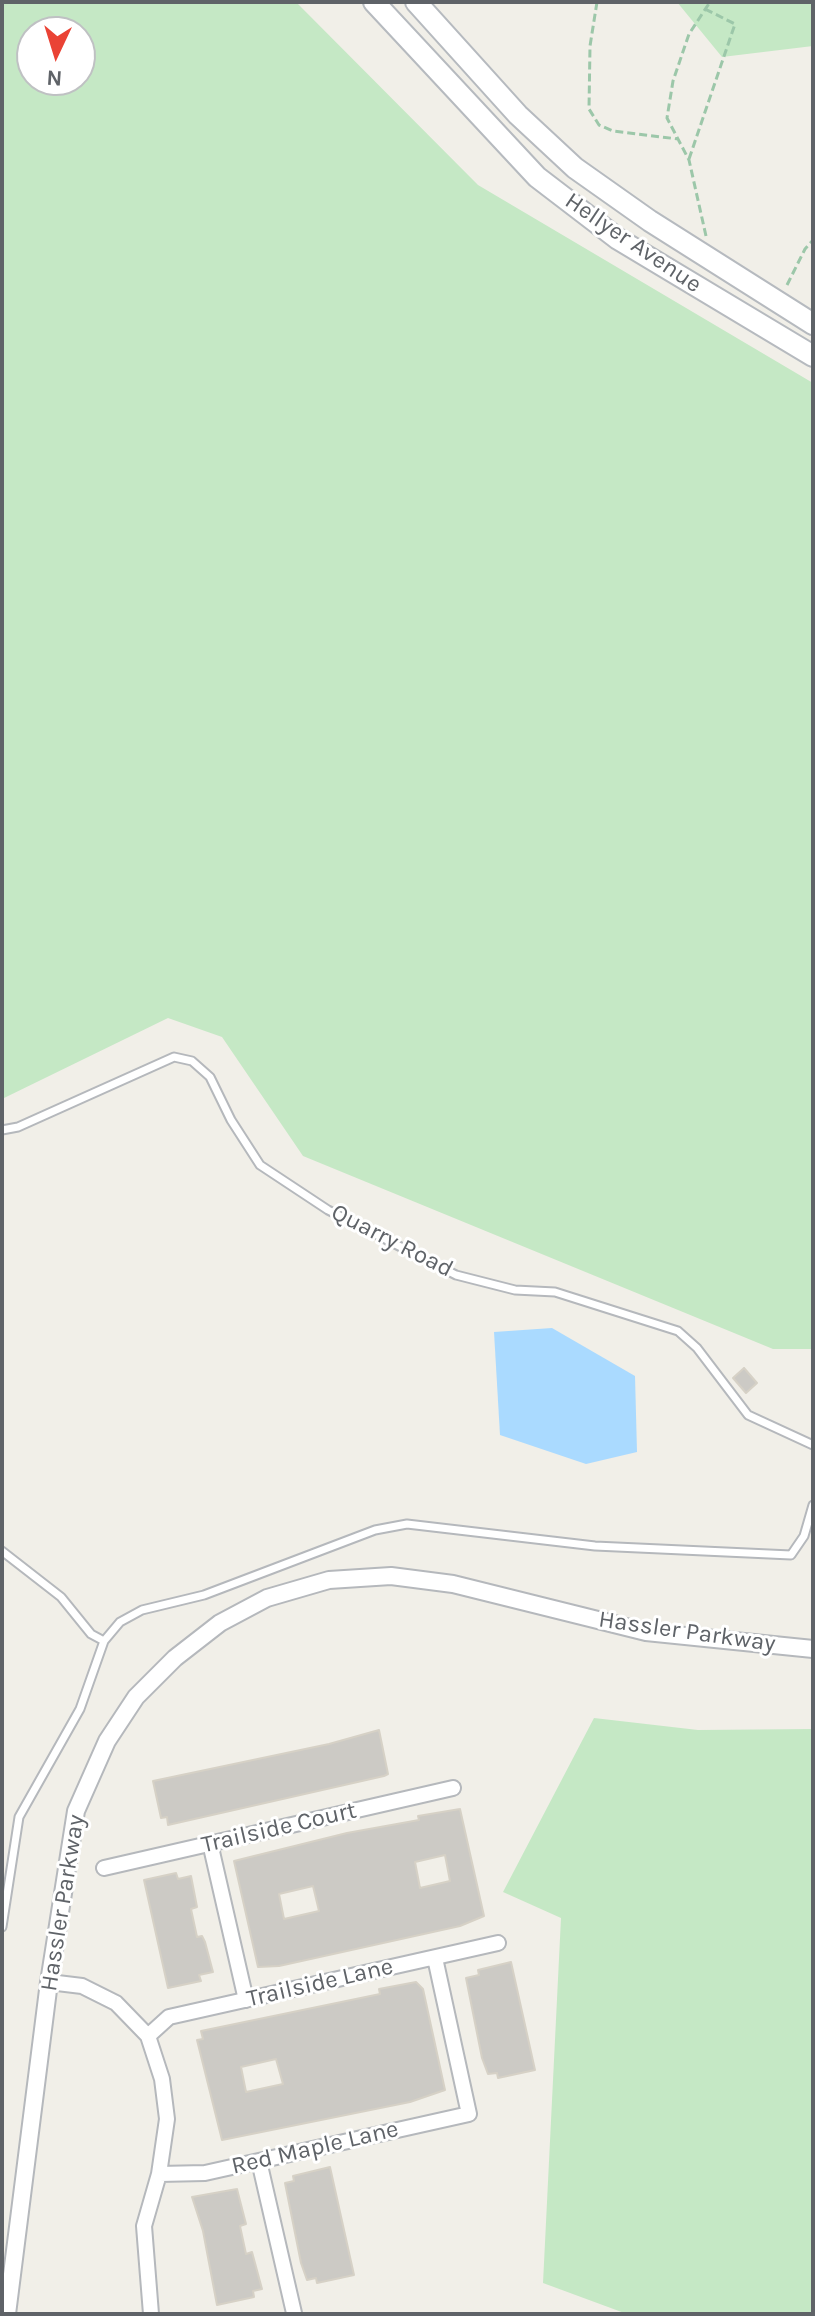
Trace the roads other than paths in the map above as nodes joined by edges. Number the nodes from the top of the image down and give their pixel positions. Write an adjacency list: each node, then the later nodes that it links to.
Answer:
1 (374, 2): 4 (main road, Hellyer Avenue)
2 (416, 2): 3 (main road, Hellyer Avenue)
3 (518, 115): 4 (main road); 5 (main road, Hellyer Avenue)
4 (496, 136): 6 (main road, Hellyer Avenue)
5 (813, 324)
6 (813, 356)
7 (2, 1130): 8 (lane, Quarry Road)
8 (813, 1445)
9 (813, 1505): 11 (lane)
10 (2, 1551): 11 (lane)
11 (104, 1641): 16 (lane)
12 (813, 1649): 19 (street, Hassler Parkway)
13 (453, 1788): 14 (street, Trailside Court)
14 (210, 1843): 15 (street, Trailside Court); 20 (street)
15 (104, 1868)
16 (2, 1927)
17 (498, 1943): 18 (street, Trailside Lane)
18 (435, 1958): 20 (street, Trailside Lane); 22 (street, Red Maple Lane)
19 (49, 1982): 21 (street); 25 (street, Hassler Parkway)
20 (246, 2000): 21 (street, Trailside Lane)
21 (148, 2036): 23 (street)
22 (259, 2161): 23 (street, Red Maple Lane); 24 (street)
23 (159, 2174): 26 (street)
24 (294, 2313)
25 (7, 2314)
26 (151, 2314)

